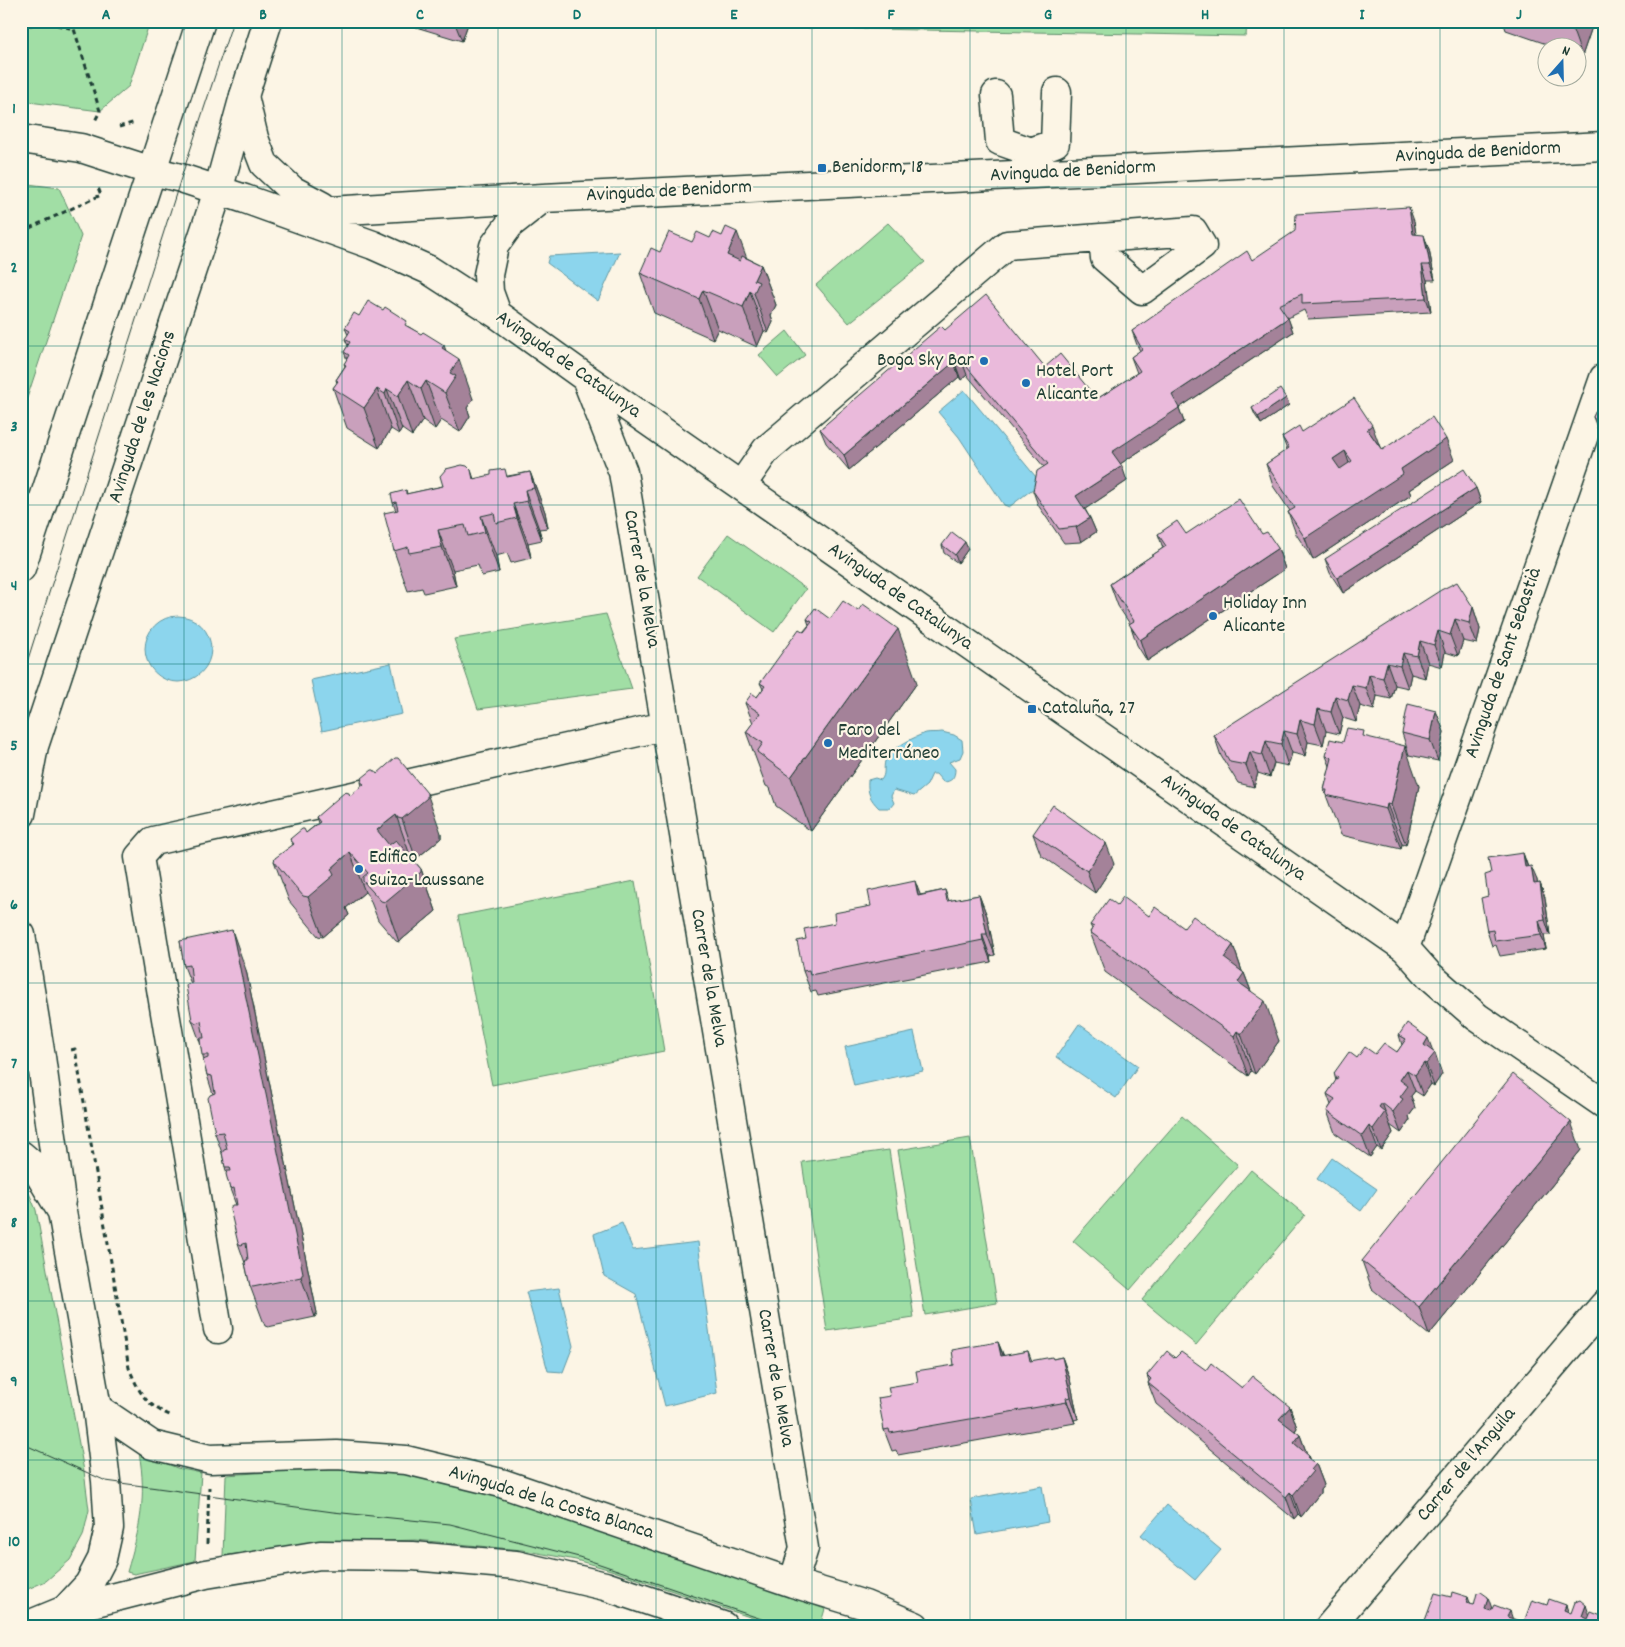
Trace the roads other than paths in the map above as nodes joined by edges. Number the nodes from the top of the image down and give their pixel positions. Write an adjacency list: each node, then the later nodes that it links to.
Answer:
1 (201, 21): 9 (street)
2 (268, 21): 5 (street, Avinguda de les Nacions)
3 (1057, 92): 8 (street)
4 (996, 95): 8 (street)
5 (244, 96): 10 (street, Avinguda de les Nacions); 13 (street)
6 (21, 139): 9 (street, Avinguda de Catalunya)
7 (1604, 146): 8 (street, Avinguda de Benidorm)
8 (1032, 163): 11 (street, Avinguda de Benidorm)
9 (152, 171): 10 (street, Avinguda de Catalunya); 19 (street)
10 (218, 191): 12 (street, Avinguda de Catalunya); 21 (street, Avinguda de les Nacions)
11 (543, 198): 13 (street, Avinguda de Benidorm); 15 (street)
12 (245, 199): 13 (street, Avinguda de Benidorm); 15 (street, Avinguda de Catalunya)
13 (330, 211)
14 (1103, 238): 18 (street)
15 (497, 314): 16 (street, Avinguda de Catalunya)
16 (586, 378): 18 (street, Avinguda de Catalunya); 20 (street, Carrer de la Melva)
17 (1604, 378): 23 (street, Avinguda de Sant Sebastià)
18 (741, 486): 23 (street, Avinguda de Catalunya)
19 (21, 568)
20 (665, 726): 28 (street); 30 (street, Carrer de la Melva)
21 (21, 814)
22 (21, 935): 26 (street)
23 (1405, 948): 24 (street, Avinguda de Catalunya)
24 (1604, 1104)
25 (21, 1155): 26 (street)
26 (62, 1212): 29 (street)
27 (1604, 1305): 35 (street, Carrer de l'Anguila)
28 (218, 1329)
29 (97, 1408): 30 (street, Avinguda de la Costa Blanca); 31 (street)
30 (793, 1583): 34 (street, Avinguda de la Costa Blanca)
31 (65, 1610): 32 (street); 33 (street)
32 (26, 1626)
33 (724, 1626)
34 (915, 1626)
35 (1330, 1626)

